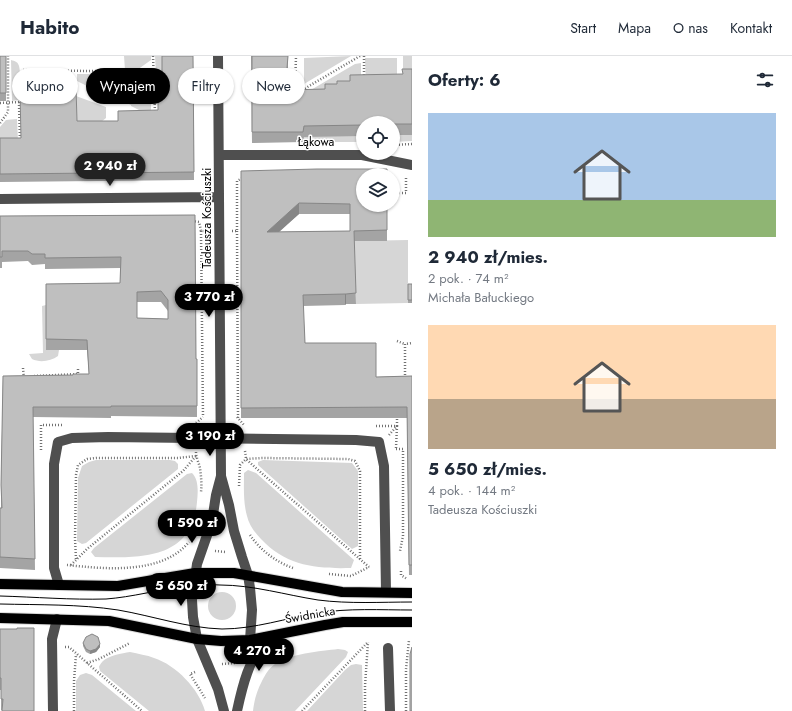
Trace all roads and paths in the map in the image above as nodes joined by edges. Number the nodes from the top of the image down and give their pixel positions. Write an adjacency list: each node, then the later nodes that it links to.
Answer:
1 (8, 56): 12 (path)
2 (153, 56): 7 (path)
3 (218, 56): 21 (street, Tadeusza Kościuszki)
4 (296, 56): 8 (path)
5 (360, 56): 10 (path)
6 (364, 56): 9 (path)
7 (154, 68)
8 (296, 68)
9 (364, 78)
10 (305, 87)
11 (0, 103): 12 (path)
12 (8, 103): 13 (path); 17 (path)
13 (12, 103)
14 (19, 104): 18 (path)
15 (155, 104): 16 (path)
16 (155, 116)
17 (0, 123)
18 (14, 144)
19 (412, 144): 20 (path)
20 (400, 145)
21 (219, 155): 22 (street, Łąkowa); 26 (street, Tadeusza Kościuszki)
22 (412, 165)
23 (248, 174): 32 (path)
24 (406, 180): 25 (path)
25 (400, 193)
26 (219, 196): 27 (street); 51 (street, Tadeusza Kościuszki)
27 (0, 199)
28 (186, 221): 29 (path)
29 (201, 231): 30 (path); 44 (path)
30 (205, 231)
31 (232, 231): 32 (path)
32 (237, 231): 43 (path)
33 (397, 341): 34 (path)
34 (405, 344): 35 (path); 40 (path)
35 (412, 344)
36 (78, 367): 38 (path)
37 (23, 368): 38 (path)
38 (23, 376): 39 (path)
39 (24, 382)
40 (405, 385)
41 (232, 416): 43 (path)
42 (397, 416): 49 (path)
43 (238, 418): 45 (path)
44 (190, 423)
45 (244, 424): 47 (path); 50 (path)
46 (69, 425): 54 (path)
47 (249, 425)
48 (374, 426): 49 (path)
49 (397, 426): 52 (path); 62 (path)
50 (243, 431)
51 (221, 438): 52 (street); 57 (street, Tadeusza Kościuszki); 78 (street)
52 (379, 442): 79 (street)
53 (243, 445): 56 (path)
54 (41, 456)
55 (196, 456): 59 (path); 65 (path); 65 (path)
56 (246, 459): 58 (path); 66 (path); 66 (path)
57 (221, 476): 73 (street, Tadeusza Kościuszki); 75 (street, Tadeusza Kościuszki)
58 (239, 489)
59 (201, 498)
60 (248, 531): 72 (path)
61 (192, 538): 68 (path)
62 (397, 545)
63 (211, 550): 64 (path)
64 (227, 552)
65 (76, 559): 68 (path)
66 (360, 560): 69 (path)
67 (66, 564): 68 (path)
68 (71, 565)
69 (368, 567): 70 (path); 74 (path)
70 (373, 567)
71 (400, 567): 76 (path)
72 (298, 569)
73 (195, 573): 75 (main road, Świdnicka); 78 (main road, Świdnicka); 85 (street, Tadeusza Kościuszki)
74 (325, 574)
75 (248, 575): 79 (main road, Świdnicka); 86 (street, Tadeusza Kościuszki)
76 (410, 580)
77 (0, 584): 78 (main road, Świdnicka)
78 (59, 585)
79 (386, 592): 80 (main road, Świdnicka)
80 (412, 593)
81 (0, 618): 82 (main road, Świdnicka)
82 (57, 619): 85 (main road, Świdnicka); 97 (street)
83 (412, 622): 84 (main road, Świdnicka)
84 (266, 637): 86 (main road, Świdnicka); 101 (street)
85 (197, 639): 86 (main road, Świdnicka); 100 (street, Tadeusza Kościuszki)
86 (250, 640)
87 (409, 640): 105 (path)
88 (130, 644): 92 (path)
89 (68, 647): 91 (path)
90 (388, 648): 104 (street)
91 (76, 654): 92 (path); 98 (path)
92 (87, 663): 99 (path)
93 (235, 663): 94 (path)
94 (218, 664)
95 (196, 672): 96 (path)
96 (207, 702)
97 (53, 711)
98 (74, 711)
99 (142, 711)
100 (224, 711)
101 (237, 711)
102 (302, 711): 103 (path)
103 (365, 711)
104 (390, 711)
105 (406, 711)

